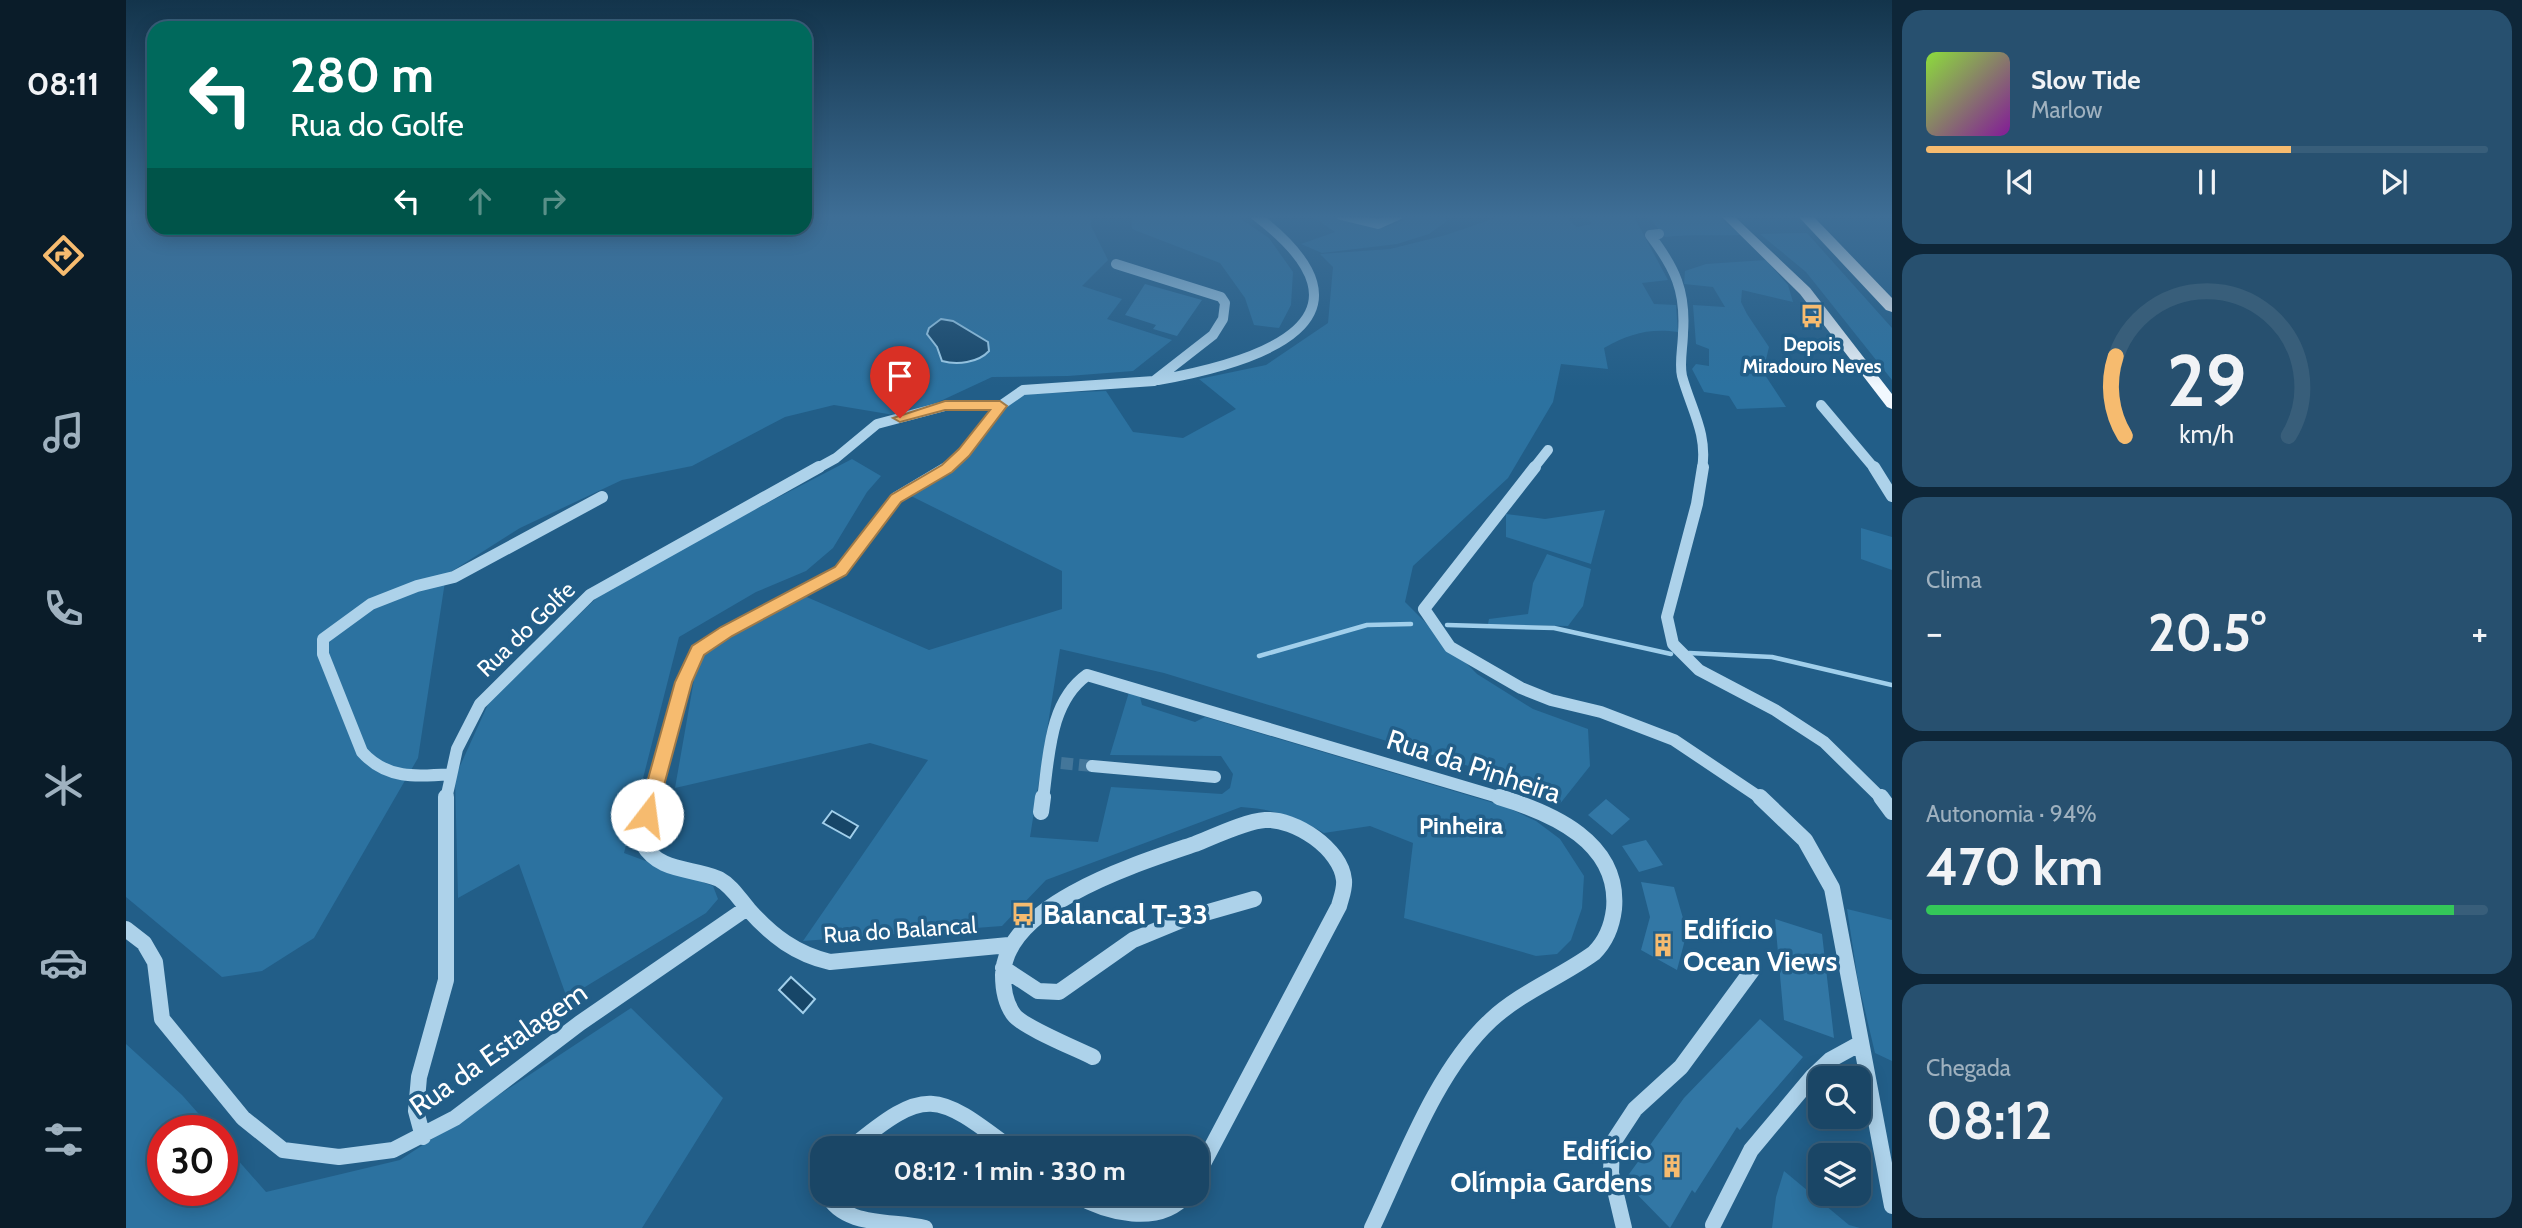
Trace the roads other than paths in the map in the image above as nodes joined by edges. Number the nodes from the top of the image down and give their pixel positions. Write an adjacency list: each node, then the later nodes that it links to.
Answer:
1 (1142, 272): 9 (street)
2 (1310, 272): 9 (street, Rua do Balancal)
3 (1675, 272): 20 (street)
4 (1786, 272): 10 (main road)
5 (1859, 272): 8 (highway)
6 (1875, 272): 7 (highway)
7 (1892, 290)
8 (1892, 307)
9 (1154, 381): 12 (street, Rua do Balancal)
10 (1892, 404)
11 (1821, 405): 14 (street)
12 (1000, 406): 17 (street, Rua do Golfe); 22 (street, Rua do Balancal)
13 (1548, 450): 27 (street)
14 (1892, 496)
15 (602, 497): 17 (street)
16 (1092, 766): 18 (street)
17 (450, 774): 31 (street, Rua do Golfe)
18 (1215, 777)
19 (1041, 812): 40 (street, Rua da Pinheira)
20 (1892, 812)
21 (1254, 898): 25 (street)
22 (747, 908): 24 (street, Rua do Balancal); 31 (street, Rua da Estalagem)
23 (126, 929): 31 (street, Rua da Estalagem)
24 (1010, 945): 25 (street); 32 (street)
25 (1003, 968): 28 (street)
26 (1753, 969): 41 (street)
27 (1861, 1043): 36 (street); 38 (street)
28 (1093, 1057)
29 (865, 1136): 30 (street)
30 (993, 1136)
31 (423, 1137)
32 (1209, 1152)
33 (831, 1206): 37 (street)
34 (1094, 1206): 35 (street)
35 (1179, 1206)
36 (1892, 1206)
37 (841, 1224): 39 (street)
38 (1713, 1225)
39 (925, 1228)
40 (1372, 1228)
41 (1624, 1228)

